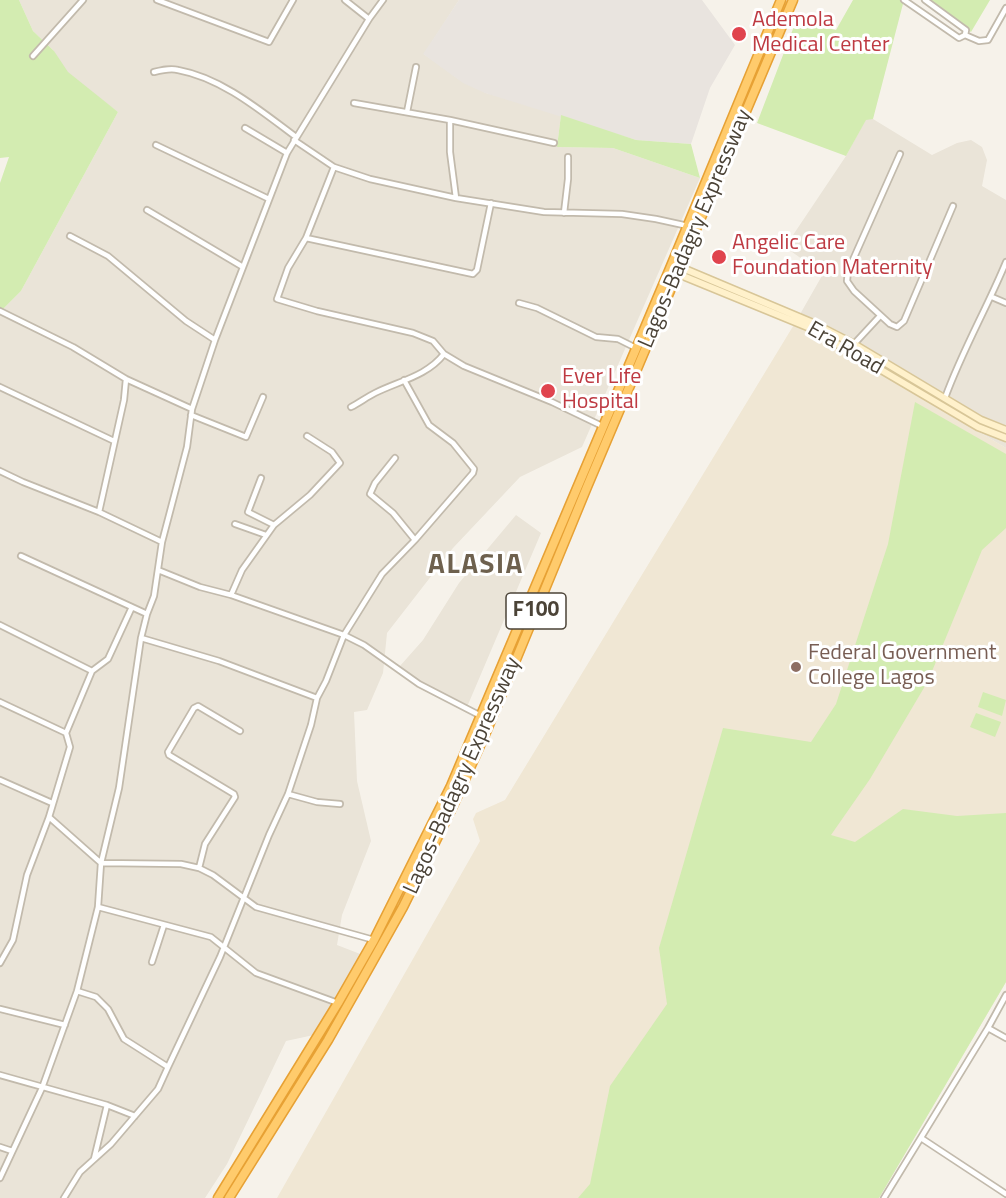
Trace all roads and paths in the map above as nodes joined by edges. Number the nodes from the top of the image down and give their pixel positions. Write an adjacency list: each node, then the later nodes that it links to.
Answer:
1 (83, 0): 13 (street)
2 (157, 0): 3 (street)
3 (293, 0)
4 (345, 0): 11 (street)
5 (383, 0): 11 (street)
6 (782, 0): 33 (highway, Lagos-Badagry Expressway / F100)
7 (793, 0): 38 (highway, Lagos-Badagry Expressway / F100)
8 (904, 0): 12 (street)
9 (925, 0): 12 (street)
10 (1006, 8): 12 (street)
11 (369, 19): 20 (street)
12 (965, 34)
13 (33, 56)
14 (416, 67): 17 (street)
15 (154, 72): 20 (street)
16 (354, 103): 17 (street)
17 (406, 112): 18 (street)
18 (450, 120): 21 (street); 27 (street)
19 (245, 128): 23 (street)
20 (295, 138): 23 (street); 26 (street)
21 (554, 143)
22 (156, 145): 28 (street)
23 (287, 153): 28 (street)
24 (900, 154): 43 (street)
25 (568, 157): 32 (street)
26 (334, 167): 27 (street); 35 (street)
27 (456, 198): 29 (street)
28 (269, 200): 37 (street)
29 (491, 203): 32 (street); 35 (street)
30 (953, 206): 43 (street)
31 (147, 210): 37 (street)
32 (564, 213): 33 (street)
33 (688, 226): 46 (highway, Lagos-Badagry Expressway / F100)
34 (70, 236): 44 (street)
35 (306, 238): 47 (street)
36 (1006, 262): 39 (street)
37 (243, 267): 44 (street)
38 (679, 271): 45 (main road); 58 (main road, Era Road); 117 (highway, Lagos-Badagry Expressway / F100)
39 (992, 297): 41 (street); 52 (street)
40 (519, 303): 46 (street)
41 (1006, 303)
42 (0, 311): 48 (street)
43 (880, 316): 45 (street)
44 (215, 340): 54 (street)
45 (854, 344): 52 (main road)
46 (636, 348): 55 (highway, Lagos-Badagry Expressway / F100)
47 (444, 354): 49 (street); 55 (street)
48 (126, 379): 54 (street); 59 (street)
49 (404, 380): 53 (street); 67 (street)
50 (0, 387): 59 (street)
51 (263, 397): 54 (street)
52 (945, 398): 56 (main road)
53 (351, 407)
54 (192, 412): 68 (street)
55 (602, 426): 80 (highway, Lagos-Badagry Expressway / F100)
56 (1006, 430)
57 (307, 436): 65 (street)
58 (1006, 438)
59 (114, 441): 63 (street)
60 (395, 458): 67 (street)
61 (0, 471): 63 (street)
62 (261, 478): 65 (street)
63 (99, 512): 68 (street)
64 (235, 524): 66 (street)
65 (274, 525): 66 (street)
66 (266, 535): 71 (street)
67 (415, 540): 75 (street)
68 (162, 543): 70 (street)
69 (21, 556): 72 (street)
70 (158, 570): 71 (street); 73 (street)
71 (231, 595): 75 (street)
72 (132, 607): 73 (street); 77 (street)
73 (147, 614): 76 (street)
74 (0, 625): 77 (street)
75 (344, 635): 78 (street); 80 (street)
76 (141, 638): 78 (street); 88 (street)
77 (92, 671): 82 (street)
78 (316, 698): 84 (street)
79 (0, 702): 82 (street)
80 (481, 716): 93 (highway, Lagos-Badagry Expressway / F100)
81 (240, 731): 89 (street)
82 (66, 733): 85 (street)
83 (0, 780): 85 (street)
84 (288, 794): 86 (street); 90 (street)
85 (52, 803): 87 (street)
86 (340, 804)
87 (49, 817): 88 (street); 96 (street)
88 (101, 863): 89 (street); 91 (street)
89 (199, 868): 90 (street)
90 (244, 900): 93 (street); 94 (street)
91 (98, 907): 92 (street); 97 (street)
92 (164, 925): 94 (street); 95 (street)
93 (374, 940): 99 (highway, Lagos-Badagry Expressway / F100)
94 (224, 948): 99 (street); 104 (street)
95 (152, 962)
96 (0, 963)
97 (77, 991): 101 (street); 104 (street)
98 (1006, 995): 102 (street)
99 (338, 1003): 116 (highway, Lagos-Badagry Expressway / F100)
100 (0, 1009): 101 (street)
101 (65, 1025): 106 (street)
102 (988, 1028): 103 (street); 109 (street)
103 (1006, 1038)
104 (168, 1067): 108 (street)
105 (0, 1075): 106 (street)
106 (42, 1088): 107 (street); 111 (street)
107 (107, 1105): 108 (street); 112 (street)
108 (135, 1116): 112 (street)
109 (921, 1138): 114 (street); 118 (street)
110 (0, 1147): 111 (street)
111 (12, 1151): 113 (street)
112 (94, 1159): 115 (street)
113 (0, 1178)
114 (1006, 1194)
115 (63, 1198)
116 (218, 1198)
117 (229, 1198)
118 (884, 1198)

